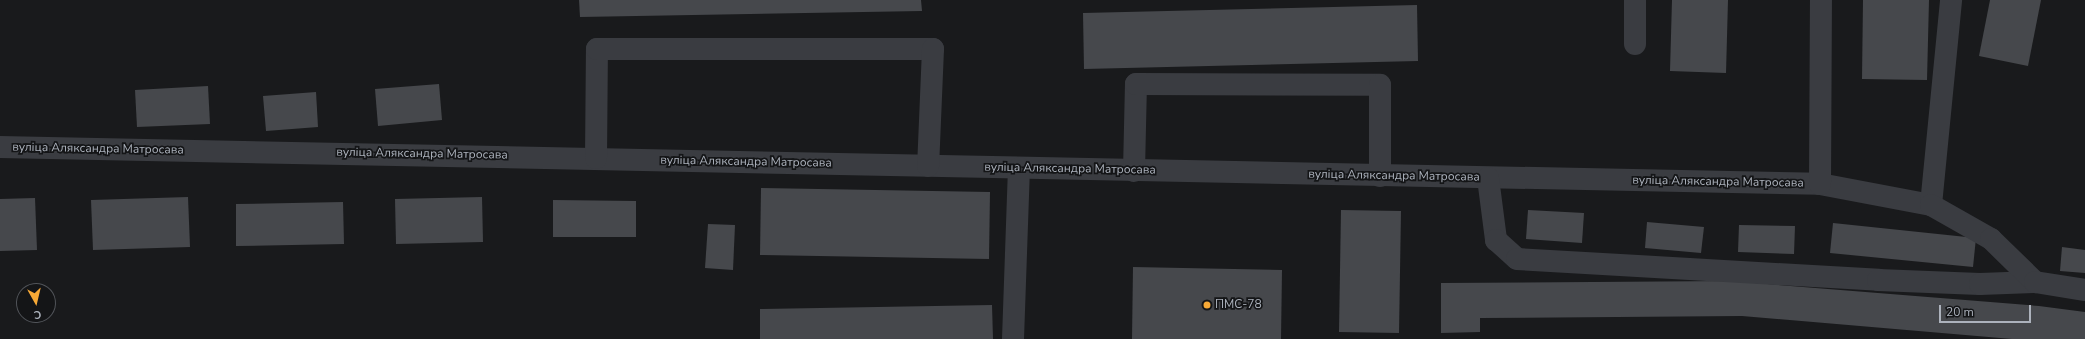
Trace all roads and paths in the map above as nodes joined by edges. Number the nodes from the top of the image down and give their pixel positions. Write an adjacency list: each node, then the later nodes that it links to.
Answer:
1 (1635, 0): 4 (street)
2 (1821, 0): 12 (street)
3 (1951, 0): 13 (street)
4 (1635, 44)
5 (0, 147): 6 (street, вуліца Аляксандра Матросава)
6 (596, 158): 7 (street, вуліца Аляксандра Матросава); 7 (street)
7 (928, 166): 8 (street, вуліца Аляксандра Матросава)
8 (1019, 168): 9 (street, вуліца Аляксандра Матросава); 16 (street)
9 (1134, 170): 10 (street, вуліца Аляксандра Матросава); 10 (street)
10 (1380, 176): 11 (street, вуліца Аляксандра Матросава)
11 (1488, 178): 12 (street, вуліца Аляксандра Матросава); 14 (street)
12 (1820, 184): 13 (street, вуліца Аляксандра Матросава)
13 (1931, 205): 14 (street, вуліца Аляксандра Матросава)
14 (2035, 282): 15 (street)
15 (2085, 290)
16 (1013, 339)

